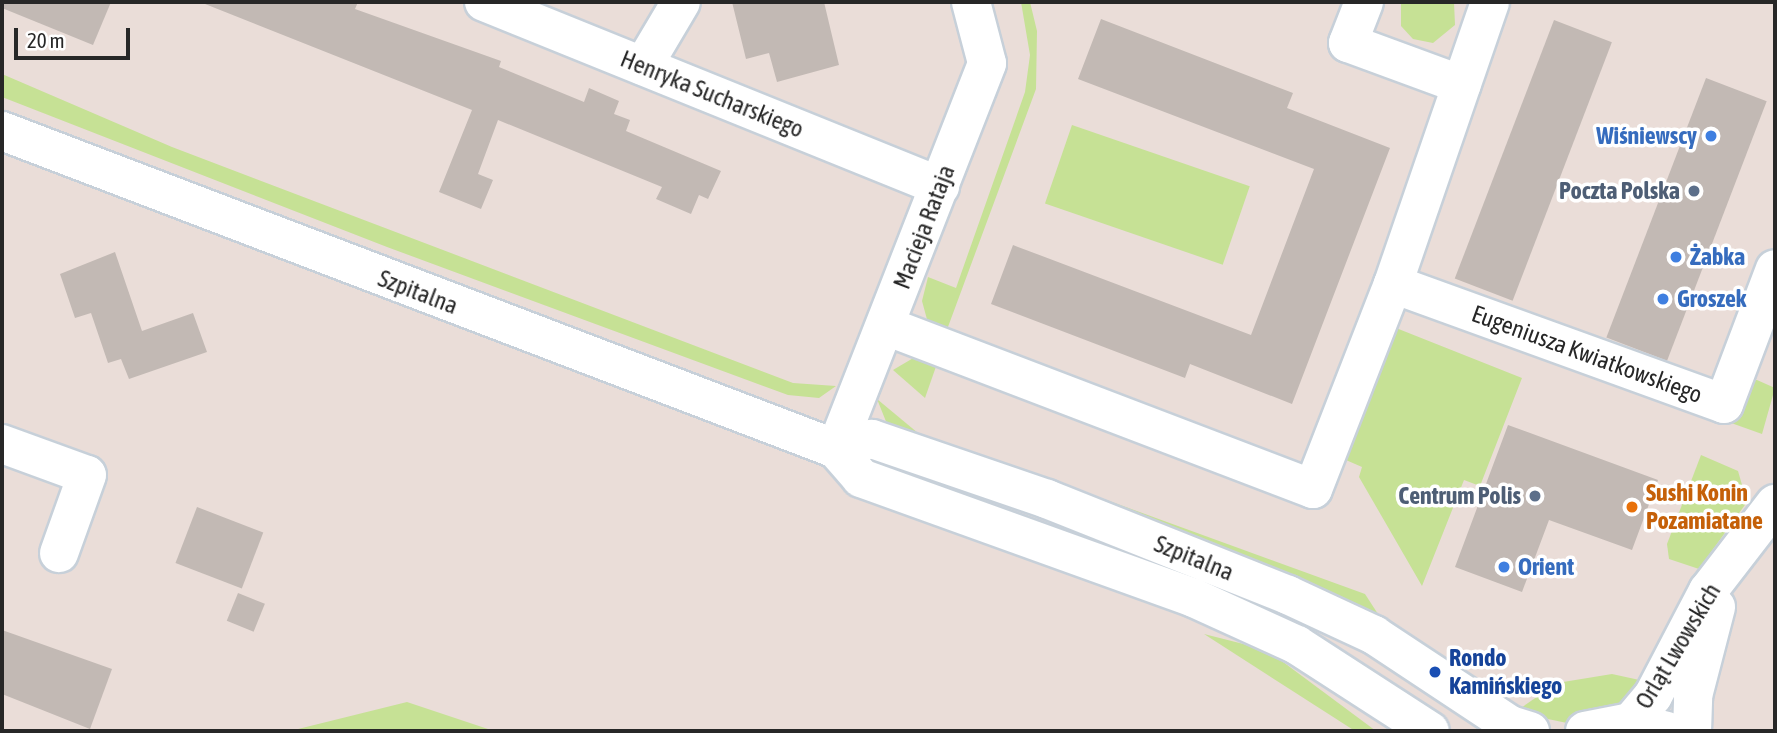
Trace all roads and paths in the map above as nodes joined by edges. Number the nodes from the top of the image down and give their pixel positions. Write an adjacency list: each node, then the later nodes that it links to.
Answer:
1 (484, 2): 6 (street, Henryka Sucharskiego)
2 (681, 2): 6 (street)
3 (971, 2): 9 (street, Macieja Rataja)
4 (1364, 2): 7 (street)
5 (1490, 2): 7 (street)
6 (643, 66): 9 (street, Henryka Sucharskiego)
7 (1462, 85): 11 (street)
8 (2, 131): 14 (street, Szpitalna)
9 (940, 186): 12 (street, Macieja Rataja)
10 (1775, 269): 11 (street, Eugeniusza Kwiatkowskiego)
11 (1394, 284): 12 (street)
12 (886, 326): 14 (street, Macieja Rataja)
13 (2, 444): 16 (street)
14 (836, 449): 18 (street, Szpitalna); 22 (street, Szpitalna)
15 (1775, 504): 17 (street, Orląt Lwowskich)
16 (59, 553)
17 (1725, 571): 19 (street, Orląt Lwowskich); 24 (street, Orląt Lwowskich)
18 (1355, 680): 20 (street); 21 (street, Szpitalna)
19 (1649, 727): 23 (street)
20 (1401, 731)
21 (1430, 731)
22 (1530, 731)
23 (1585, 731)
24 (1692, 731)

